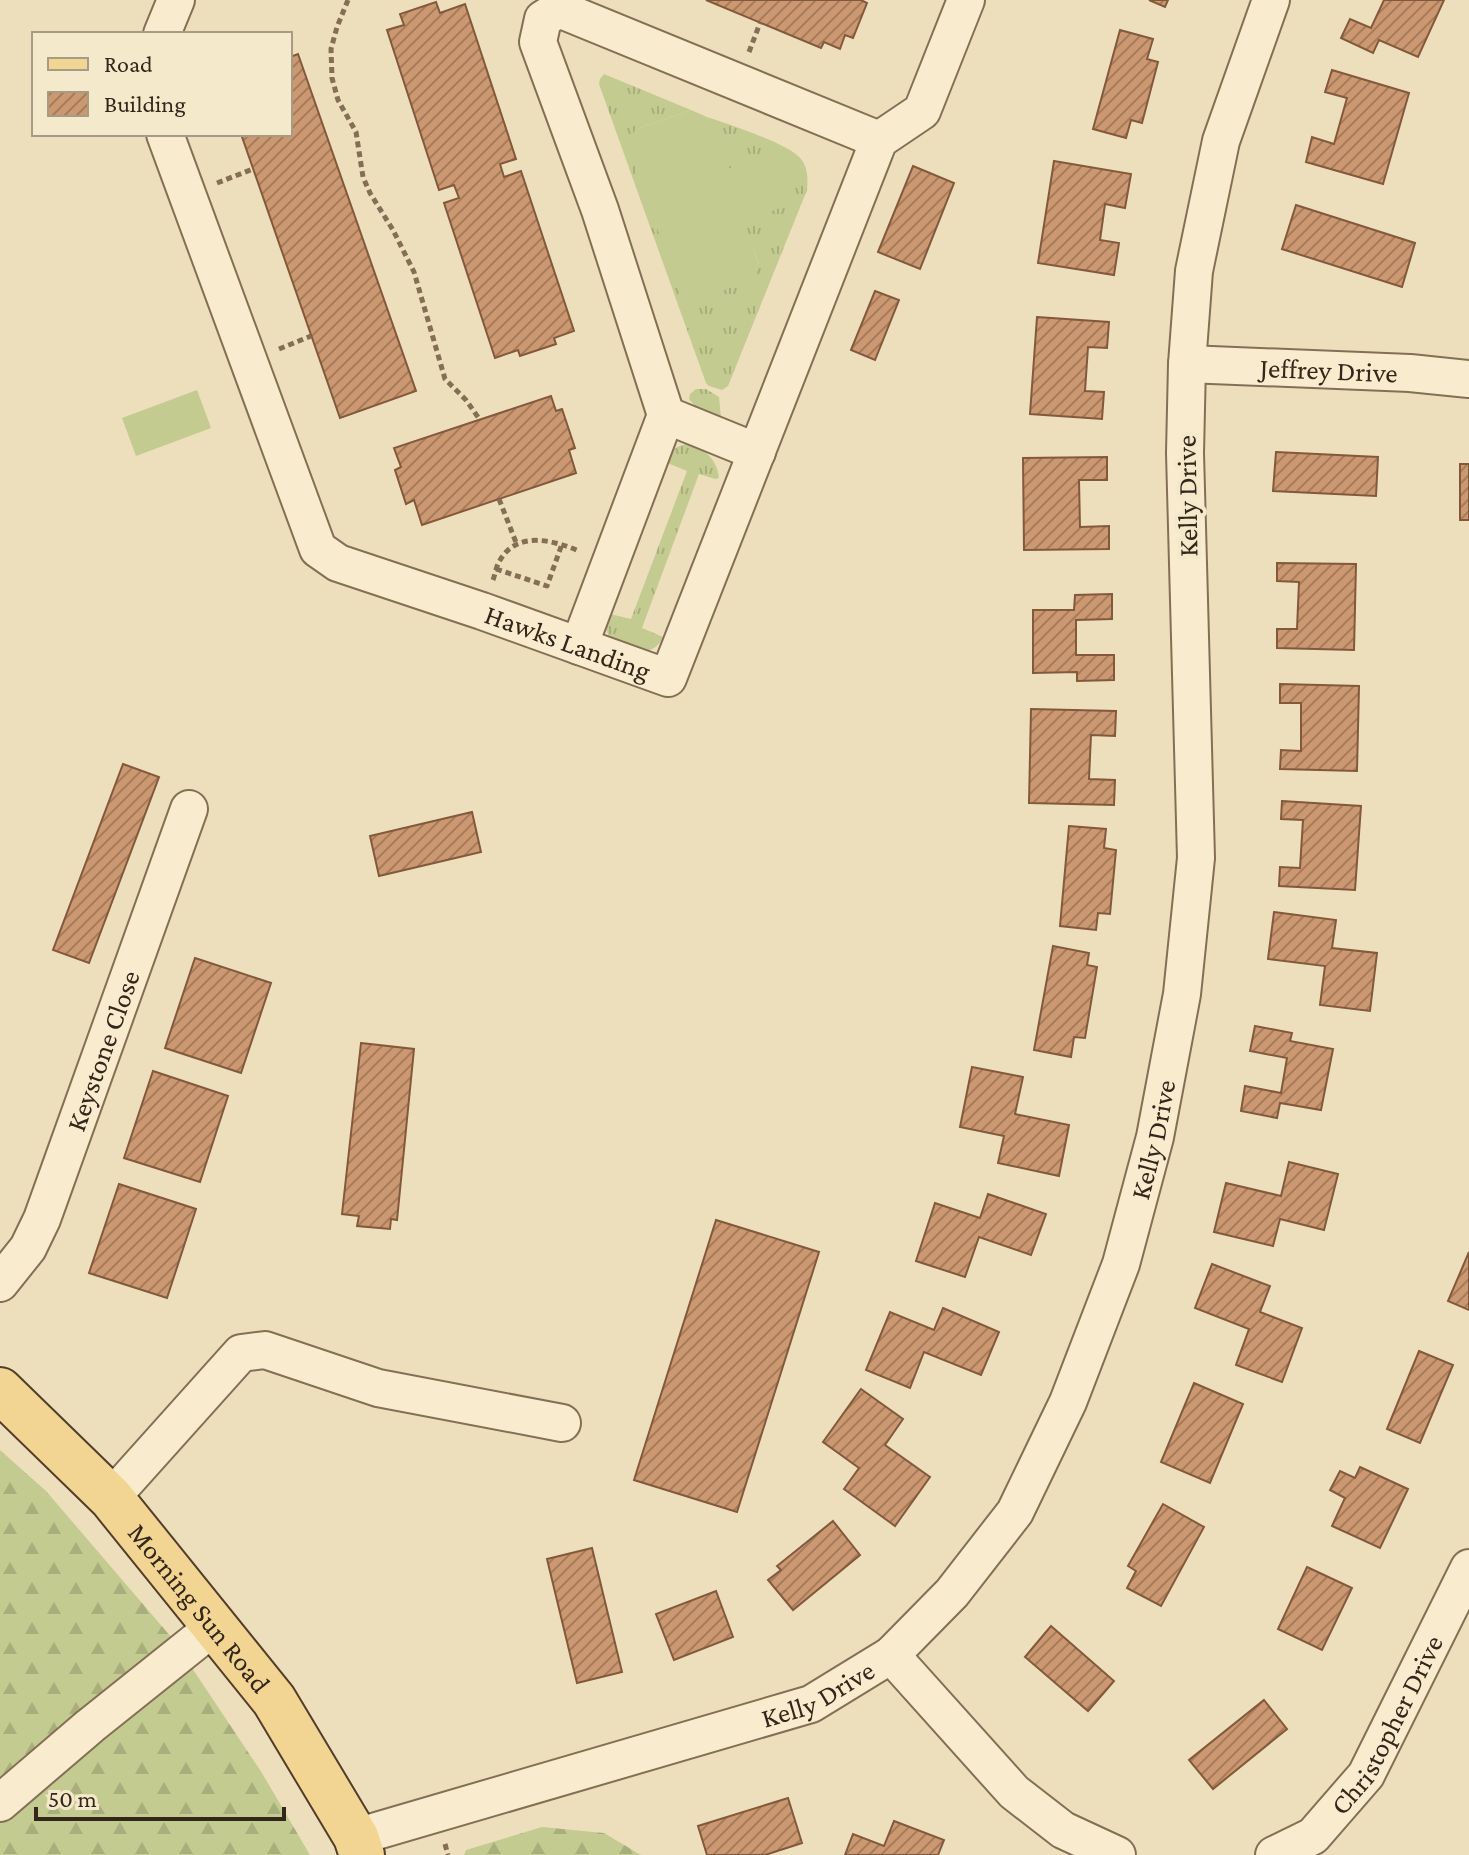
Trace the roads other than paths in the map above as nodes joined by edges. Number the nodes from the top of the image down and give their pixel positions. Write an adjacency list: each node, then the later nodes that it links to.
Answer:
1 (176, 0): 4 (street)
2 (966, 0): 6 (street)
3 (1271, 0): 7 (street, Kelly Drive)
4 (163, 32)
5 (166, 136): 11 (street, Hawks Landing)
6 (879, 140): 9 (street); 10 (street, Hawks Landing)
7 (1187, 364): 8 (street, Jeffrey Drive); 19 (street, Kelly Drive)
8 (1469, 379)
9 (666, 415): 10 (street); 11 (street)
10 (757, 452): 11 (street, Hawks Landing)
11 (579, 646)
12 (189, 809): 13 (street, Keystone Close)
13 (0, 1283)
14 (0, 1390): 16 (main road, Morning Sun Road)
15 (562, 1423): 16 (street)
16 (111, 1498): 18 (main road, Morning Sun Road)
17 (1469, 1568): 23 (street, Christopher Drive)
18 (215, 1626): 20 (street); 21 (main road, Morning Sun Road)
19 (891, 1655): 21 (street, Kelly Drive); 22 (street)
20 (0, 1803)
21 (359, 1846)
22 (1117, 1855)
23 (1274, 1855)

